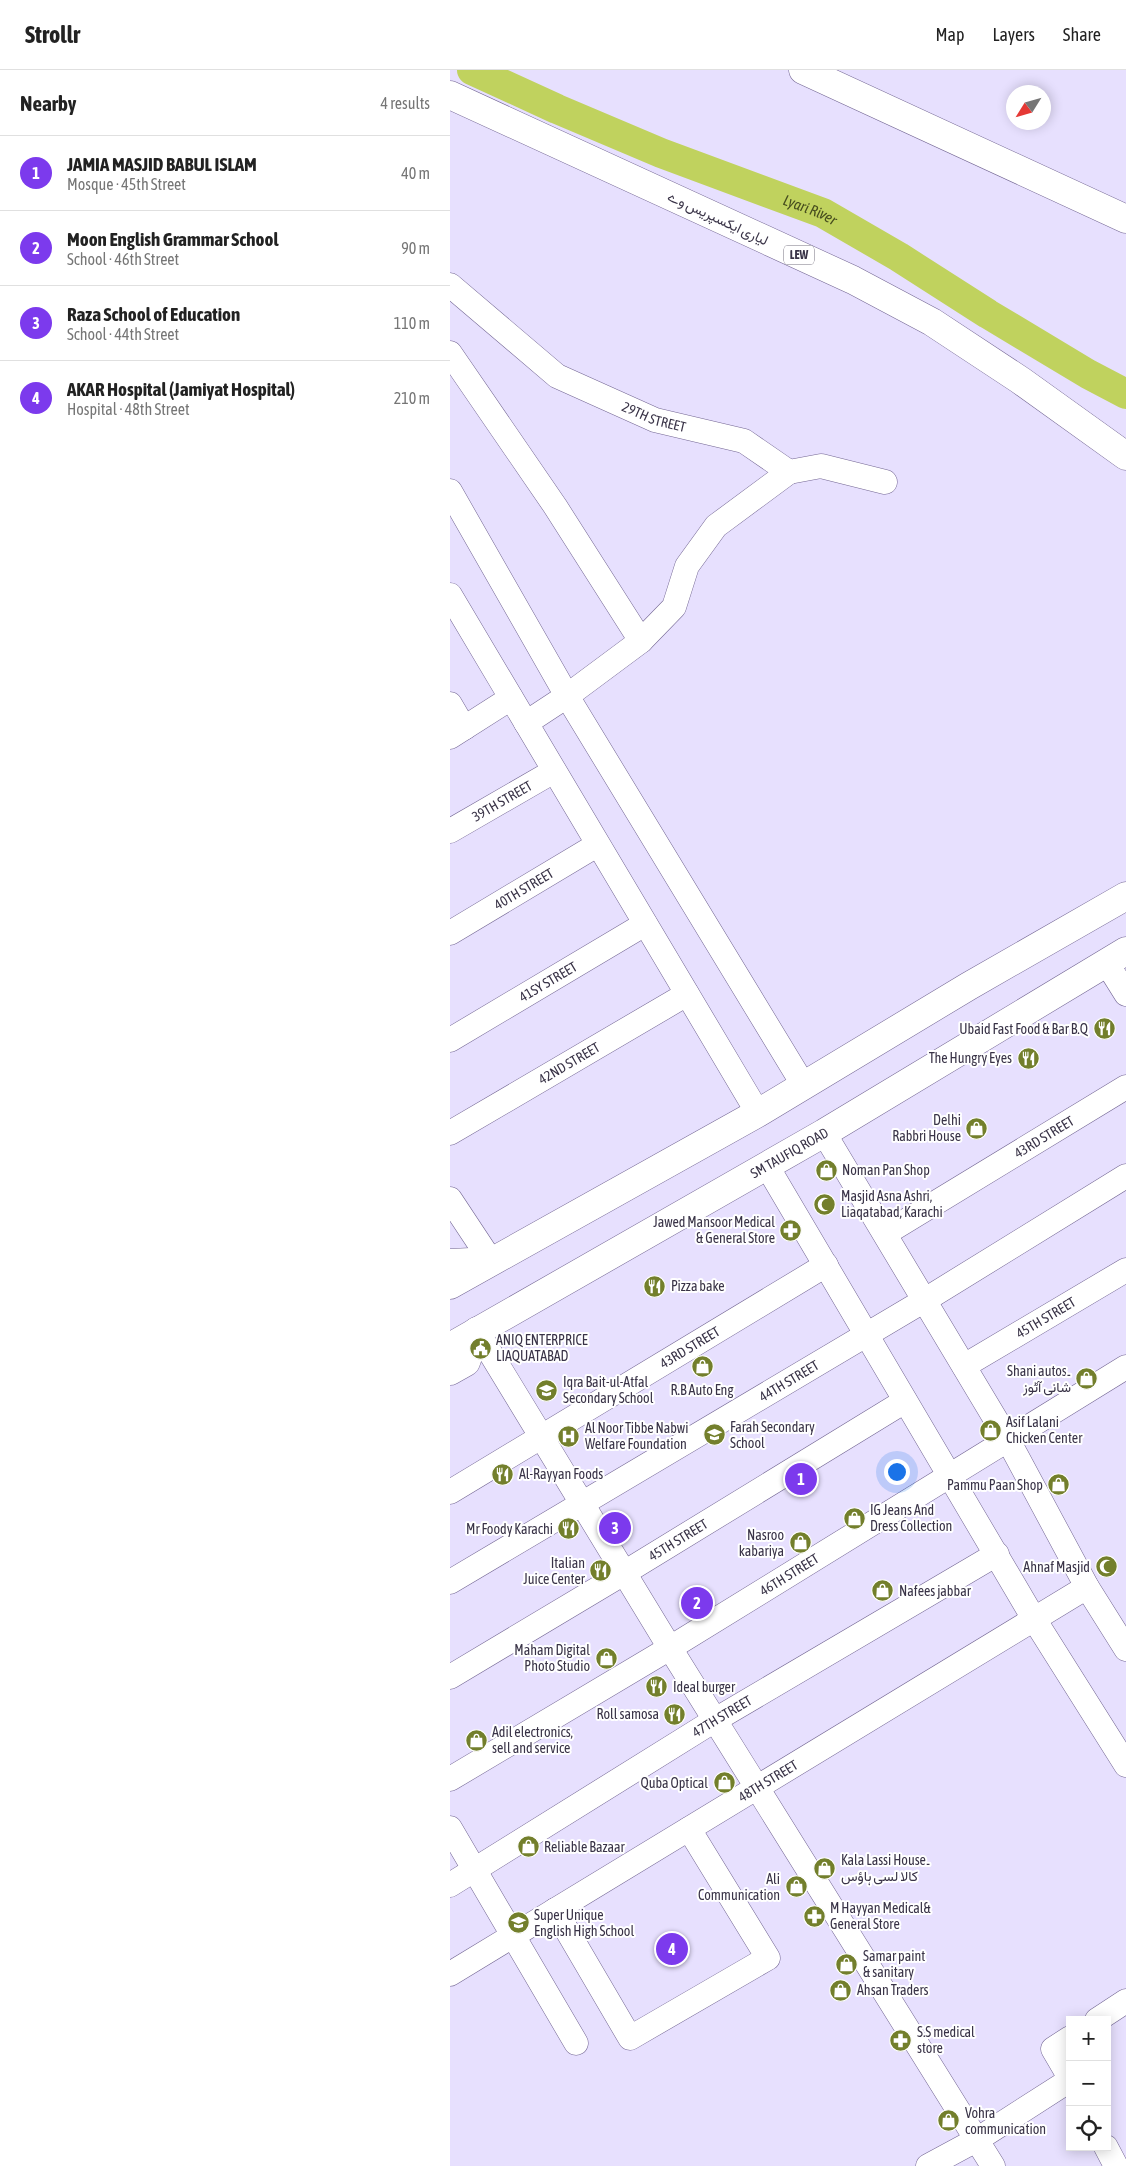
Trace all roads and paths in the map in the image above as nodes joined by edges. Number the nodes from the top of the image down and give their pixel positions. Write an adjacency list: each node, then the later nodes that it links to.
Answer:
1 (803, 70): 3 (main road)
2 (450, 95): 6 (main road, لیاری ایکسپریس وے / LEW)
3 (1126, 219)
4 (452, 292): 7 (street, 29TH STREET)
5 (450, 353): 11 (street)
6 (1126, 456)
7 (789, 472): 8 (street); 11 (street)
8 (885, 482)
9 (450, 490): 12 (street)
10 (450, 595): 13 (street)
11 (641, 641): 12 (street)
12 (567, 696): 15 (street); 27 (street)
13 (511, 698): 15 (street); 16 (street)
14 (450, 704): 16 (street)
15 (526, 723): 17 (street)
16 (457, 732)
17 (554, 771): 18 (street, 39TH STREET); 19 (street)
18 (450, 831)
19 (597, 845): 21 (street); 22 (street, 40TH STREET)
20 (1126, 896): 27 (main road)
21 (645, 924): 24 (street); 26 (street, 41SY STREET)
22 (450, 933)
23 (1116, 957): 25 (street); 31 (main road, SM TAUFIQ ROAD)
24 (687, 994): 29 (street); 30 (street, 42ND STREET)
25 (1126, 994)
26 (450, 1040)
27 (804, 1086): 29 (main road)
28 (1126, 1087): 35 (street, 43RD STREET)
29 (758, 1113): 36 (main road)
30 (450, 1133)
31 (824, 1133): 32 (main road, SM TAUFIQ ROAD); 35 (street)
32 (767, 1166): 37 (street); 41 (main road, SM TAUFIQ ROAD)
33 (1126, 1176): 40 (street, 44TH STREET)
34 (450, 1199): 36 (street)
35 (886, 1233): 40 (street)
36 (491, 1260): 39 (main road)
37 (826, 1265): 42 (street); 48 (street, 43RD STREET)
38 (1126, 1270): 44 (street, 45TH STREET)
39 (451, 1277)
40 (925, 1300): 42 (street, 44TH STREET); 44 (street)
41 (477, 1331): 43 (main road, SM TAUFIQ ROAD); 46 (main road); 48 (street)
42 (866, 1334): 47 (street); 52 (street, 44TH STREET)
43 (450, 1347)
44 (964, 1366): 49 (street)
45 (1126, 1368): 49 (street, 46TH STREET)
46 (450, 1371)
47 (905, 1401): 50 (street); 54 (street, 45TH STREET)
48 (541, 1438): 51 (street, 43RD STREET); 52 (street)
49 (1008, 1440): 50 (street, 46TH STREET); 56 (street)
50 (949, 1476): 53 (street); 58 (street, 46TH STREET)
51 (450, 1492)
52 (582, 1503): 54 (street); 55 (street, 44TH STREET)
53 (997, 1554): 57 (street); 61 (street, 47TH STREET)
54 (624, 1573): 58 (street); 60 (street, 45TH STREET)
55 (450, 1582)
56 (1087, 1587): 57 (street, 48TH STREET); 59 (street)
57 (1034, 1619): 62 (street); 64 (street, 48TH STREET)
58 (670, 1648): 61 (street); 63 (street, 46TH STREET)
59 (1126, 1649)
60 (450, 1677)
61 (716, 1720): 64 (street); 67 (street, 47TH STREET)
62 (1126, 1765)
63 (450, 1779)
64 (757, 1787): 66 (street, 48TH STREET); 78 (street)
65 (450, 1828): 67 (street)
66 (689, 1829): 69 (street, 48TH STREET); 69 (street)
67 (475, 1869): 68 (street, 47TH STREET); 70 (street)
68 (450, 1885)
69 (555, 1910): 70 (street, 48TH STREET)
70 (512, 1936): 71 (street, 48TH STREET); 75 (street)
71 (450, 1974)
72 (1126, 2001): 73 (street)
73 (1103, 2016)
74 (1066, 2041): 76 (street)
75 (576, 2044)
76 (1066, 2072)
77 (1066, 2082): 78 (street)
78 (978, 2139): 80 (street); 81 (street)
79 (1108, 2151): 82 (street)
80 (928, 2166)
81 (994, 2166)
82 (1116, 2166)

